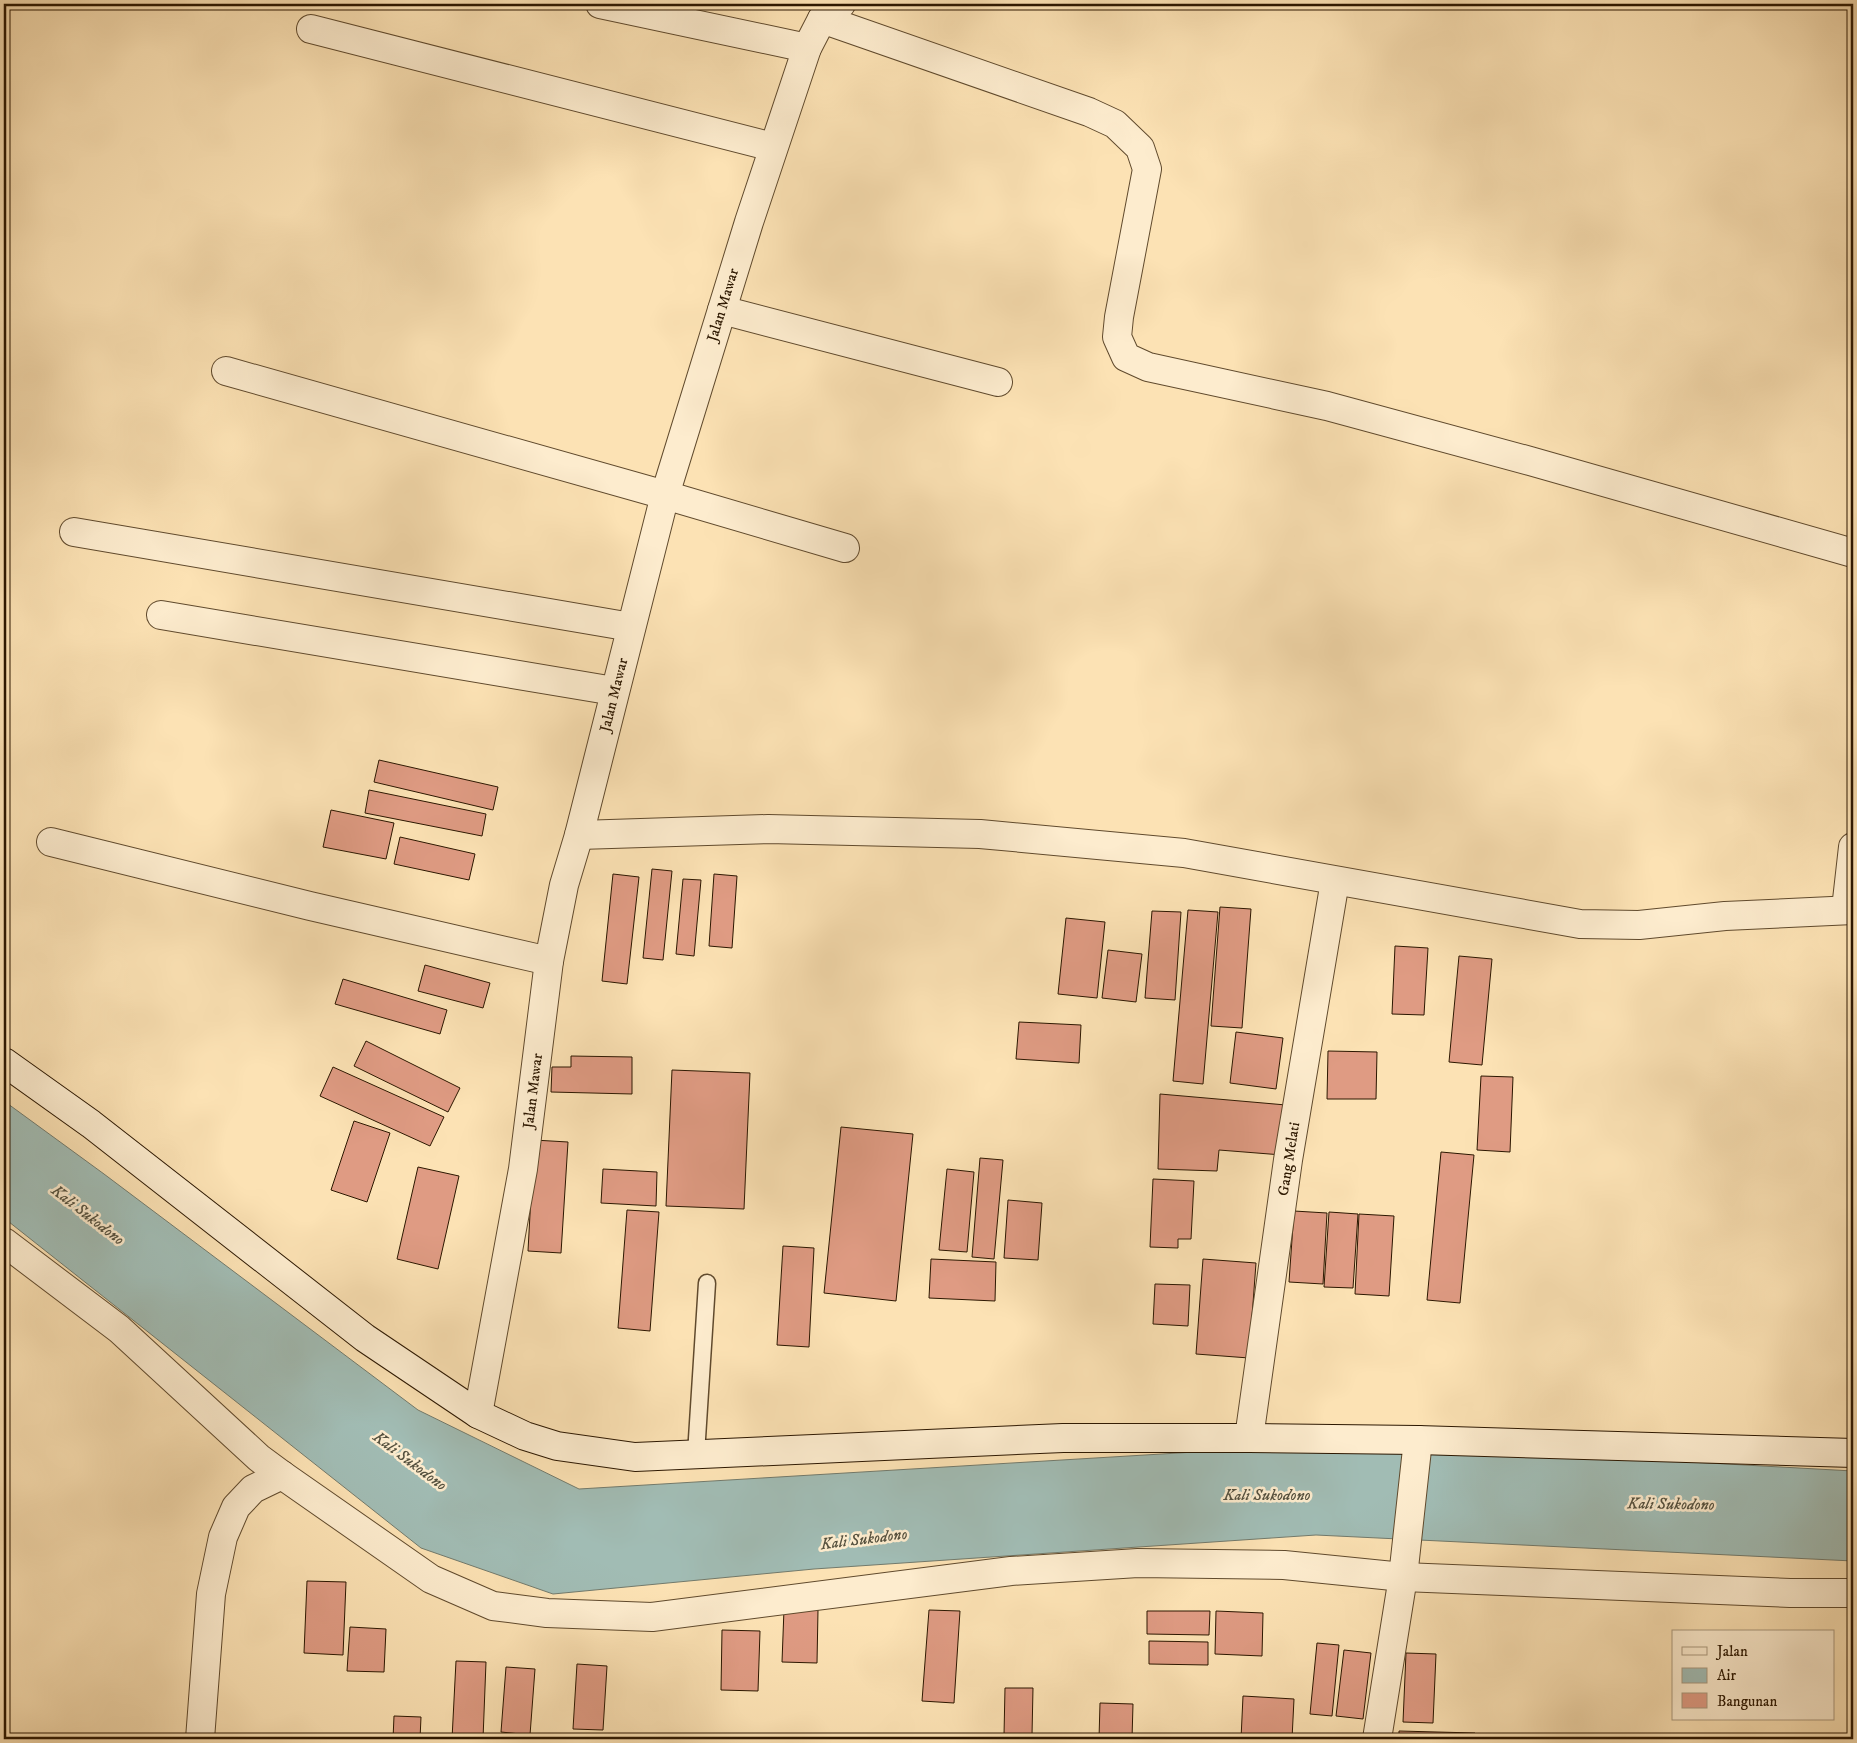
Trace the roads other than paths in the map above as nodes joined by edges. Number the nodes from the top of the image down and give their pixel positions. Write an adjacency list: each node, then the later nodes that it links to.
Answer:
1 (600, 4): 4 (street)
2 (831, 12): 4 (street, Jalan Mawar); 12 (street)
3 (311, 29): 5 (street)
4 (807, 48): 5 (street, Jalan Mawar)
5 (773, 147): 6 (street, Jalan Mawar)
6 (722, 310): 8 (street); 9 (street, Jalan Mawar)
7 (226, 371): 9 (street)
8 (998, 382)
9 (666, 495): 11 (street); 14 (street, Jalan Mawar)
10 (74, 532): 14 (street)
11 (845, 548)
12 (1853, 553)
13 (161, 616): 15 (street)
14 (631, 627): 15 (street, Jalan Mawar)
15 (614, 691): 16 (street, Jalan Mawar)
16 (579, 835): 19 (street); 21 (street, Jalan Mawar)
17 (51, 842): 21 (street)
18 (1853, 847): 20 (street)
19 (1336, 881): 20 (street); 26 (street, Gang Melati)
20 (1850, 910)
21 (549, 960): 25 (street, Jalan Mawar)
22 (4, 1062): 25 (street)
23 (4, 1242): 30 (street)
24 (707, 1283): 29 (lane)
25 (478, 1414): 29 (street)
26 (1249, 1438): 27 (street); 29 (street)
27 (1417, 1443): 28 (street); 31 (street)
28 (1853, 1453)
29 (696, 1454)
30 (282, 1474): 31 (street); 33 (street)
31 (1405, 1565): 32 (street); 34 (street)
32 (1853, 1593)
33 (200, 1739)
34 (1377, 1739)

